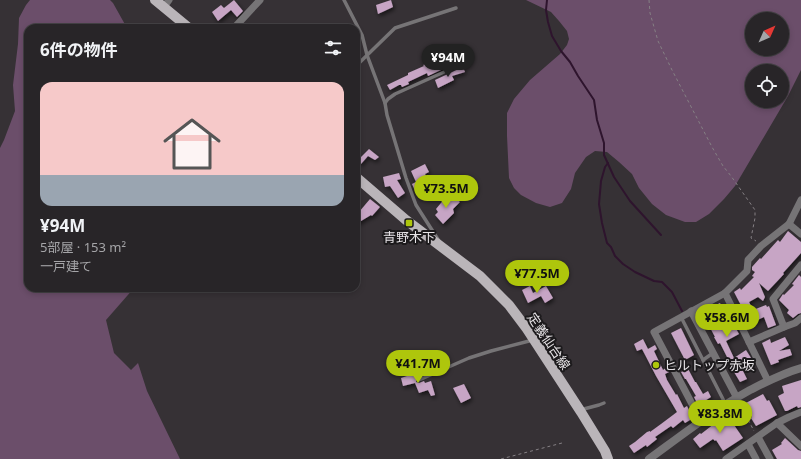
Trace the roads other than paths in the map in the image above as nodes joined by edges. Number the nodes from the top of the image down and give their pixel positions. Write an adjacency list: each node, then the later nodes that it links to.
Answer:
1 (155, 0): 4 (main road)
2 (260, 0): 7 (street)
3 (344, 0): 8 (lane)
4 (166, 4): 6 (main road)
5 (456, 8): 10 (lane)
6 (185, 24)
7 (238, 24)
8 (357, 24)
9 (360, 30): 10 (lane)
10 (367, 55): 11 (lane); 13 (lane)
11 (360, 62)
12 (462, 64): 13 (lane)
13 (385, 103): 18 (lane)
14 (360, 180): 18 (main road, 定義仙台線)
15 (801, 200): 16 (street)
16 (789, 224): 17 (street); 20 (street)
17 (801, 234)
18 (444, 249): 25 (main road, 定義仙台線)
19 (801, 265): 24 (street)
20 (725, 293): 21 (street); 26 (street)
21 (691, 311): 22 (street); 27 (street)
22 (681, 317): 28 (lane); 37 (street)
23 (801, 318): 24 (street)
24 (784, 327): 26 (street)
25 (534, 340): 30 (lane); 35 (main road, 定義仙台線)
26 (749, 342): 31 (street)
27 (713, 353): 28 (lane); 32 (street)
28 (703, 360): 34 (lane)
29 (801, 368): 31 (street)
30 (419, 380)
31 (768, 381): 32 (street)
32 (737, 398): 34 (street)
33 (604, 403): 35 (lane)
34 (726, 405): 37 (street)
35 (580, 410): 42 (main road, 定義仙台線)
36 (801, 412): 38 (street)
37 (701, 421): 44 (street)
38 (777, 424): 39 (street); 41 (street)
39 (758, 437): 40 (street); 47 (street)
40 (748, 444): 45 (street); 46 (street)
41 (801, 446)
42 (606, 455): 43 (street)
43 (612, 459)
44 (649, 459)
45 (726, 459)
46 (756, 459)
47 (770, 459)

